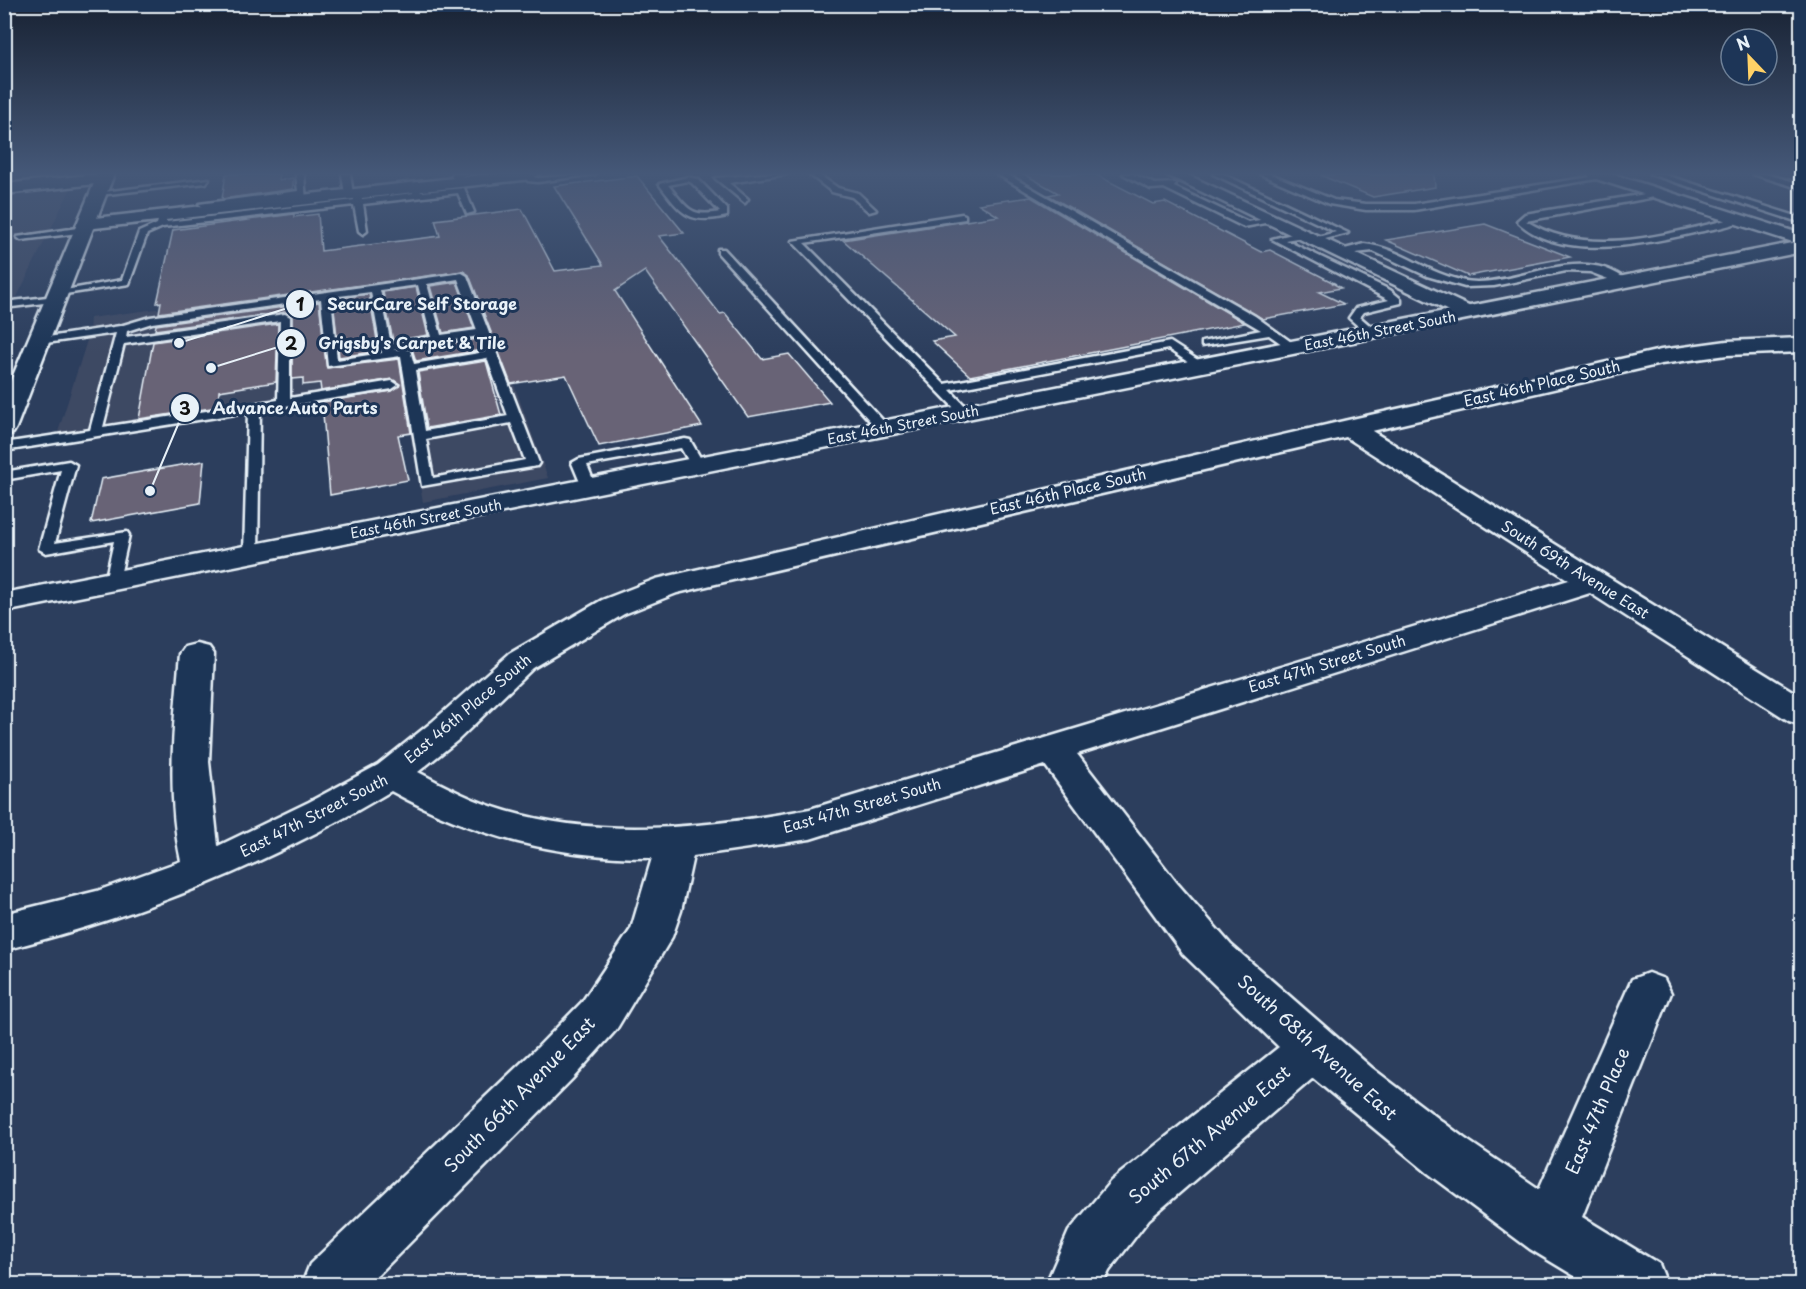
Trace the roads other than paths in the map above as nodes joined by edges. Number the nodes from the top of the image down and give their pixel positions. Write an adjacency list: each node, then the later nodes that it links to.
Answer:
1 (39, 234): 11 (lane)
2 (82, 234): 21 (street)
3 (142, 234): 21 (lane)
4 (842, 234): 37 (lane)
5 (1105, 234): 25 (lane)
6 (1299, 234): 12 (street)
7 (1335, 234): 12 (lane)
8 (1547, 234): 9 (lane)
9 (1665, 234)
10 (1783, 234): 13 (street)
11 (21, 237)
12 (1307, 238): 16 (street); 26 (lane)
13 (1802, 240)
14 (1802, 246): 18 (street, East 46th Street South)
15 (721, 251): 44 (lane)
16 (1338, 252): 18 (lane); 23 (street)
17 (422, 282): 19 (lane); 24 (lane); 28 (lane)
18 (1624, 282): 23 (street, East 46th Street South)
19 (375, 288): 20 (lane); 32 (lane)
20 (326, 295): 27 (lane); 32 (lane)
21 (57, 296): 22 (lane); 29 (street)
22 (4, 305)
23 (1468, 313): 26 (street, East 46th Street South)
24 (483, 332): 28 (lane); 33 (lane)
25 (1268, 332): 31 (lane); 34 (lane)
26 (1371, 332): 31 (street, East 46th Street South)
27 (120, 335): 29 (lane); 38 (lane); 45 (lane)
28 (438, 339): 32 (lane)
29 (39, 341): 42 (street)
30 (1802, 345): 43 (street, East 46th Place South)
31 (1293, 347): 34 (street, East 46th Street South)
32 (387, 351): 35 (lane)
33 (491, 354): 35 (lane); 41 (lane)
34 (1203, 355): 37 (lane); 40 (street, East 46th Street South)
35 (408, 368): 46 (lane)
36 (392, 385): 38 (lane)
37 (941, 388): 40 (lane)
38 (284, 402): 39 (lane)
39 (254, 407): 45 (lane); 49 (lane)
40 (965, 412): 44 (street, East 46th Street South)
41 (515, 419): 46 (lane); 46 (lane)
42 (4, 428)
43 (1348, 428): 51 (street, South 69th Avenue East); 56 (street, East 46th Place South)
44 (884, 429): 49 (street, East 46th Street South)
45 (95, 433): 47 (lane)
46 (419, 436)
47 (4, 447)
48 (4, 476): 50 (lane)
49 (251, 554): 50 (street, East 46th Street South)
50 (114, 582): 52 (street, East 46th Street South)
51 (1593, 582): 54 (street, South 69th Avenue East); 55 (street, East 47th Street South)
52 (4, 603)
53 (197, 654): 58 (street)
54 (1802, 713)
55 (1053, 749): 57 (street, East 47th Street South); 61 (street, South 68th Avenue East)
56 (391, 774): 57 (street, East 47th Street South); 58 (street, East 47th Street South)
57 (676, 842): 63 (street, South 66th Avenue East)
58 (203, 870): 59 (street, East 47th Street South)
59 (4, 932)
60 (1648, 993): 62 (street, East 47th Place)
61 (1312, 1049): 62 (street, South 68th Avenue East); 64 (street, South 67th Avenue East)
62 (1549, 1230): 65 (street, South 68th Avenue East)
63 (330, 1284)
64 (1074, 1284)
65 (1639, 1284)

